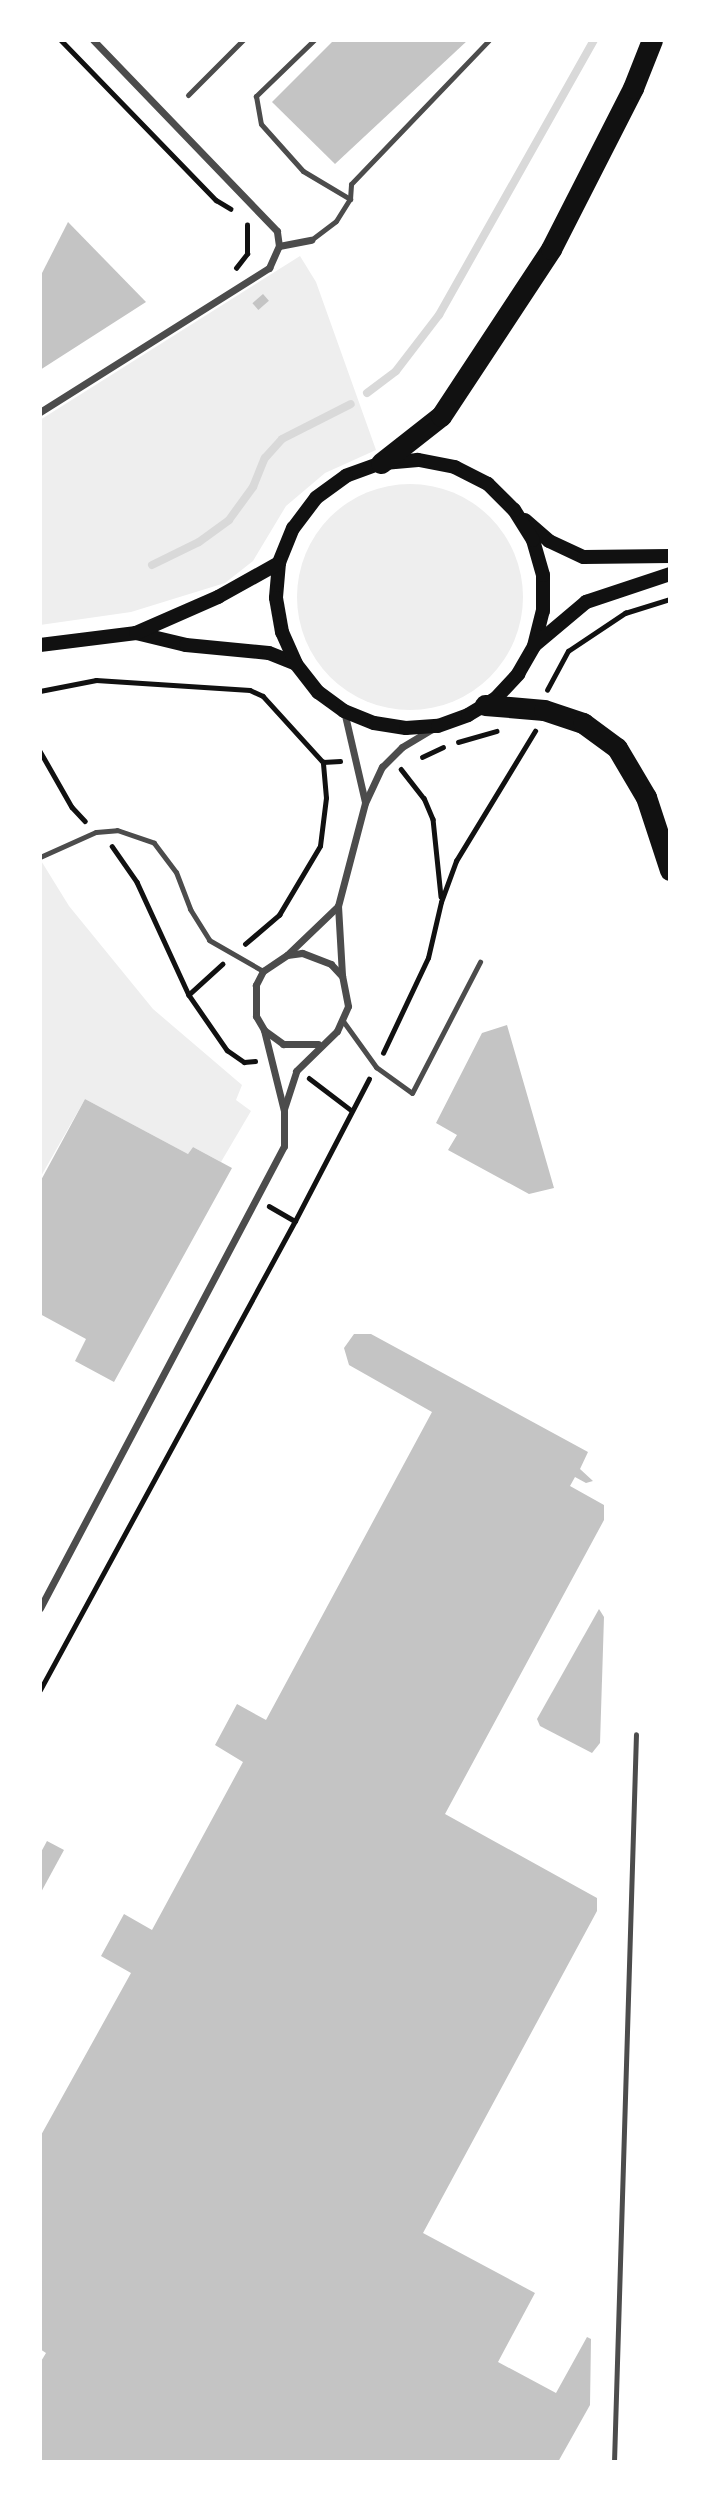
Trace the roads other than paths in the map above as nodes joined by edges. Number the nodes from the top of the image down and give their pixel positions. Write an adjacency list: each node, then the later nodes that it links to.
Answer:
1 (93, 40): 9 (street)
2 (243, 40): 6 (lane)
3 (314, 40): 7 (lane)
4 (489, 40): 7 (lane)
5 (652, 40): 11 (highway)
6 (188, 94)
7 (350, 199): 8 (lane)
8 (311, 240): 9 (street)
9 (279, 246): 10 (street)
10 (40, 412)
11 (381, 463): 12 (main road); 14 (main road)
12 (514, 510): 13 (main road); 18 (main road)
13 (670, 556)
14 (279, 563): 16 (main road); 19 (main road)
15 (670, 574): 18 (main road)
16 (136, 634): 17 (main road); 19 (main road)
17 (40, 645)
18 (534, 646): 20 (main road)
19 (296, 664): 21 (main road)
20 (485, 705): 22 (main road); 25 (highway)
21 (344, 711): 22 (main road); 23 (street)
22 (438, 726): 23 (street)
23 (365, 803): 26 (street)
24 (40, 857): 29 (lane)
25 (670, 870)
26 (338, 906): 27 (street); 30 (street)
27 (287, 955): 29 (street); 30 (street)
28 (480, 962): 31 (lane)
29 (263, 971): 32 (street)
30 (342, 976): 31 (street)
31 (343, 1021): 33 (street)
32 (264, 1030): 33 (street); 34 (street)
33 (318, 1044): 34 (street)
34 (284, 1111): 35 (street)
35 (40, 1608)
36 (636, 1734): 37 (lane)
37 (614, 2462)

